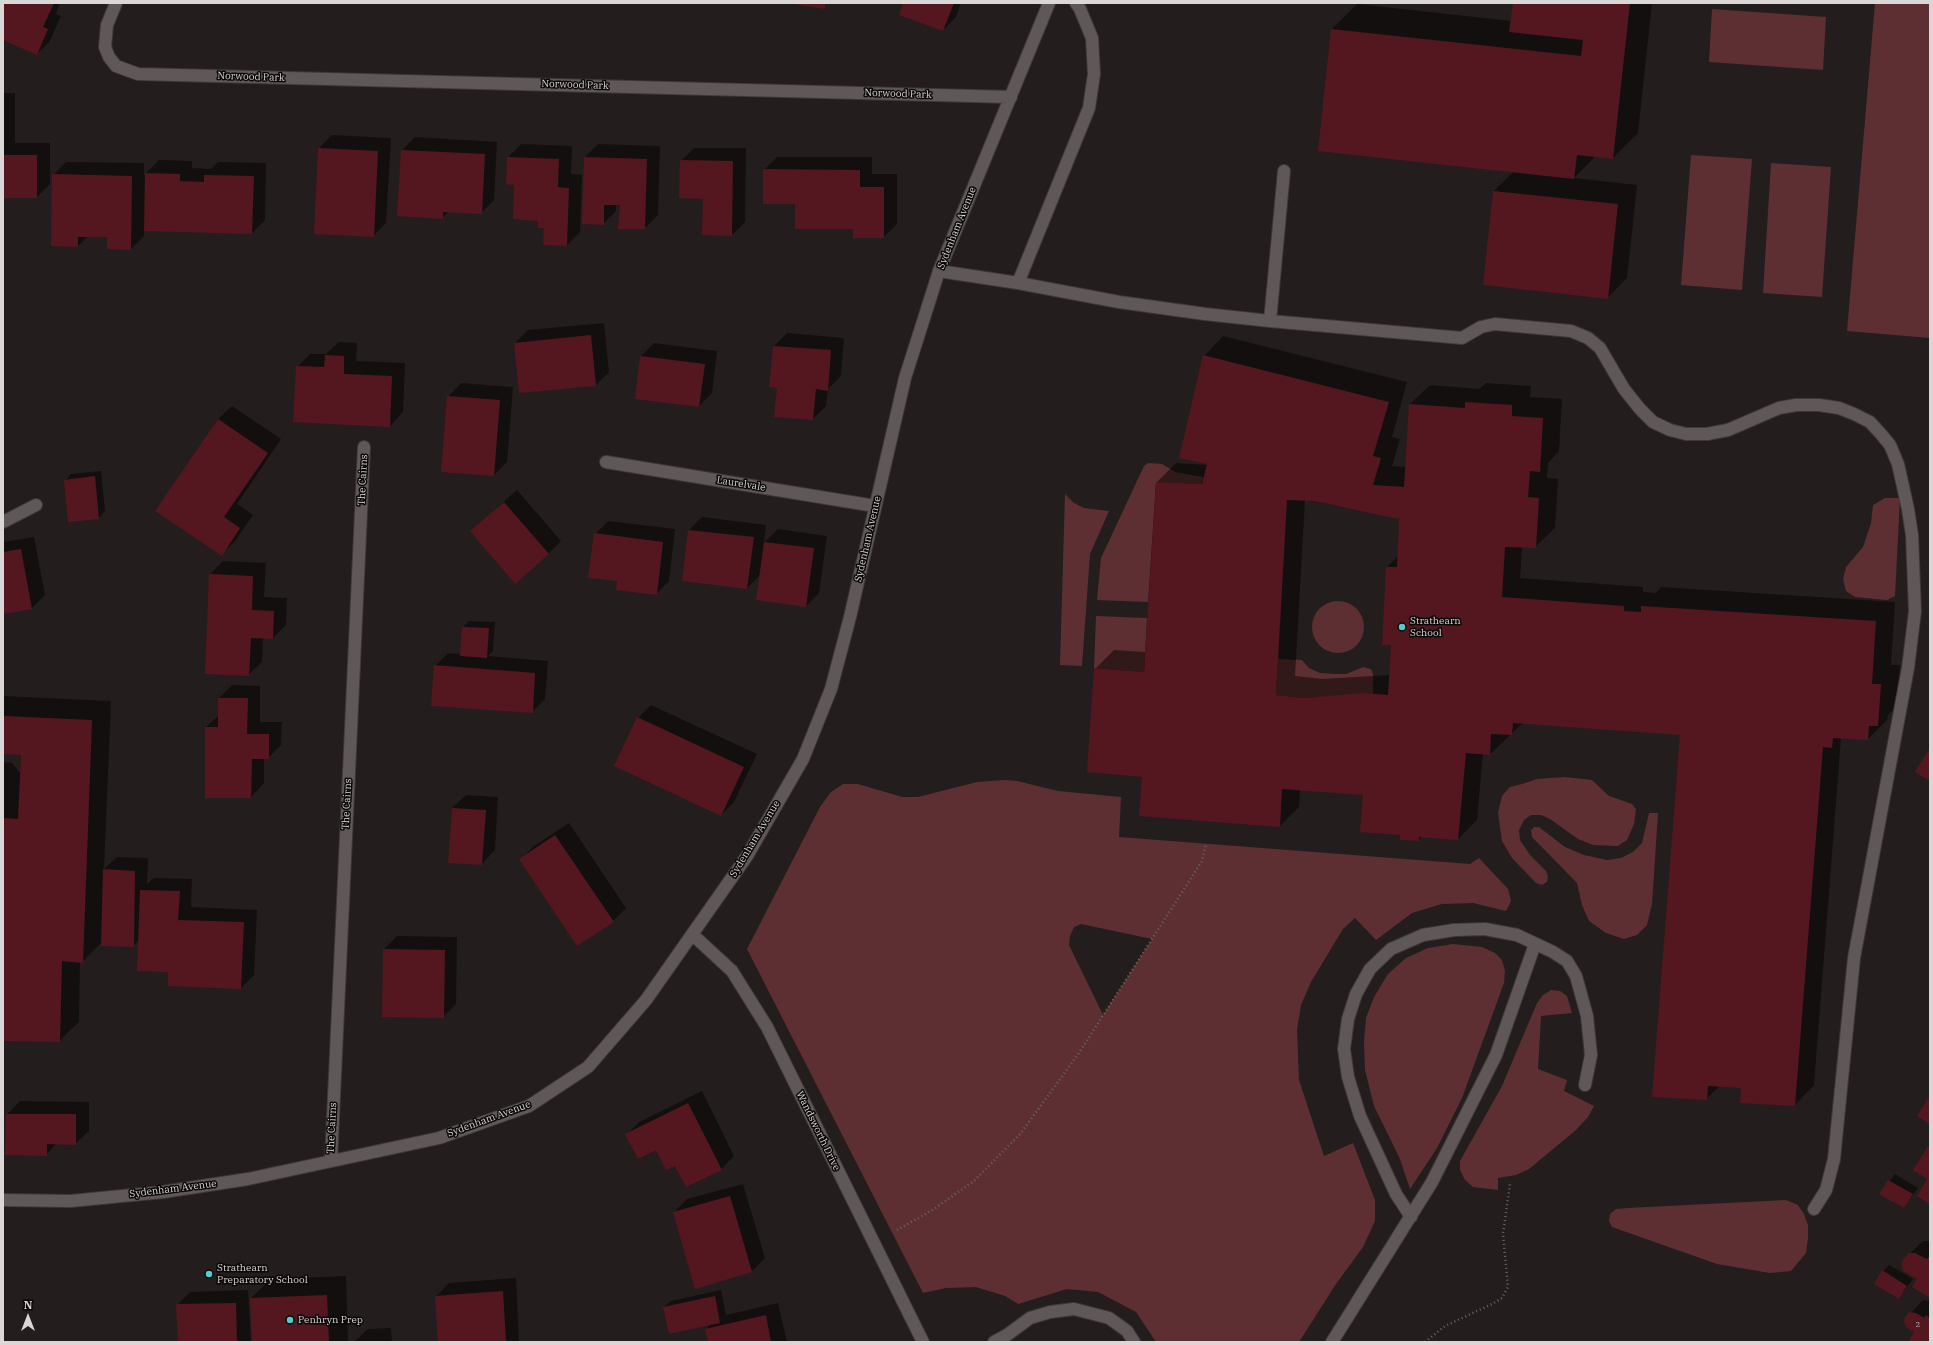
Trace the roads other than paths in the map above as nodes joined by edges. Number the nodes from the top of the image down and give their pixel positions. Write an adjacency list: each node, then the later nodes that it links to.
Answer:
1 (116, 3): 4 (street, Norwood Park)
2 (1049, 3): 4 (street, Sydenham Avenue)
3 (1076, 3): 7 (street)
4 (1011, 97): 6 (street, Sydenham Avenue)
5 (1284, 171): 8 (street)
6 (939, 271): 7 (street); 12 (street, Sydenham Avenue)
7 (1018, 283): 8 (street)
8 (1270, 320): 19 (street)
9 (364, 447): 17 (street, The Cairns)
10 (606, 462): 12 (street, Laurelvale)
11 (36, 505): 13 (street)
12 (875, 506): 14 (street, Sydenham Avenue)
13 (3, 522)
14 (693, 935): 17 (street, Sydenham Avenue); 21 (street, Wandsworth Drive)
15 (1535, 944): 16 (street); 20 (street); 20 (street)
16 (1585, 1085)
17 (331, 1161): 18 (street, Sydenham Avenue)
18 (3, 1200)
19 (1814, 1209)
20 (1411, 1217): 24 (street)
21 (923, 1342)
22 (994, 1342): 23 (street)
23 (1134, 1342)
24 (1332, 1342)

